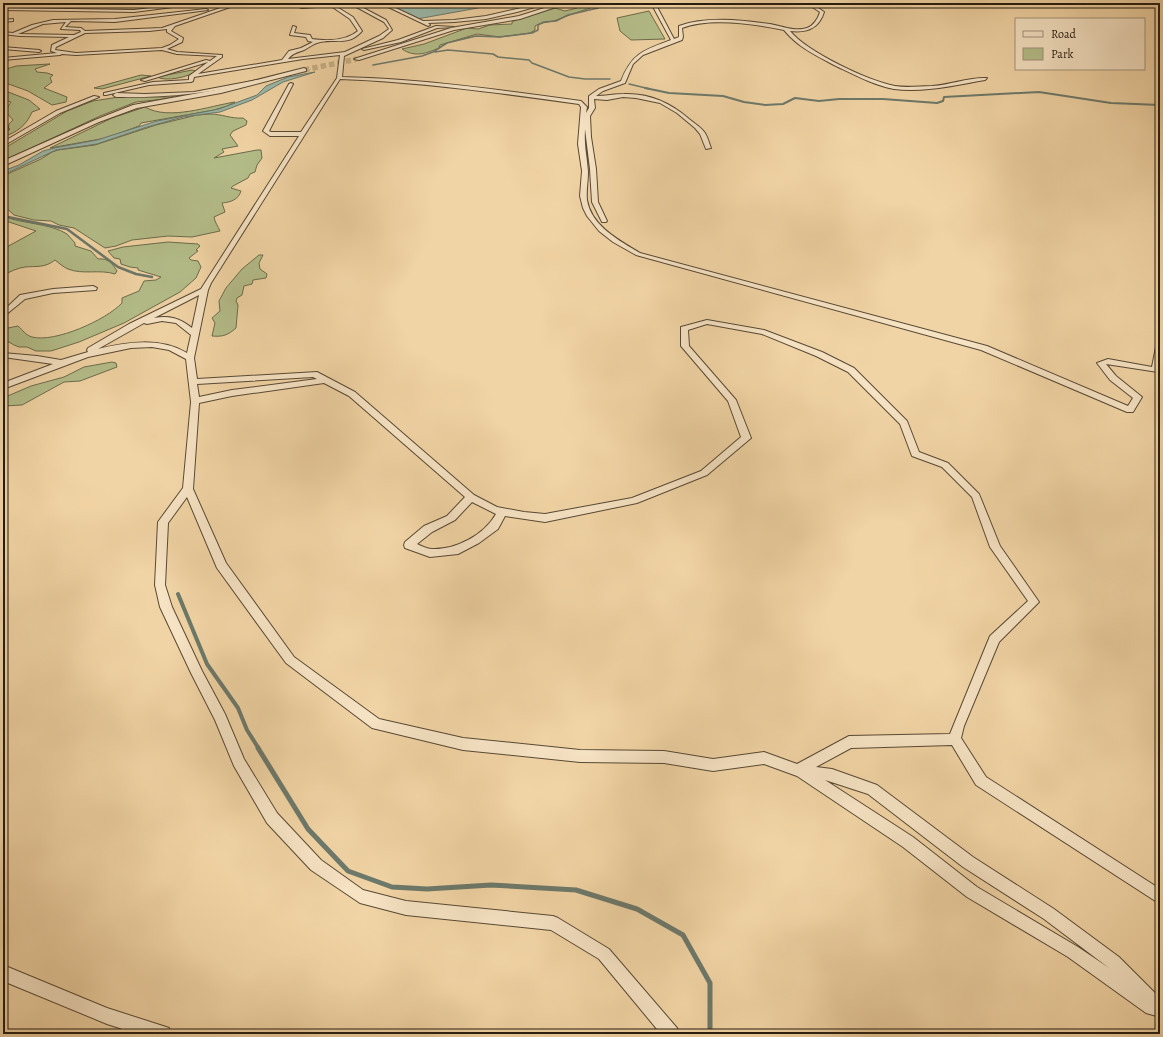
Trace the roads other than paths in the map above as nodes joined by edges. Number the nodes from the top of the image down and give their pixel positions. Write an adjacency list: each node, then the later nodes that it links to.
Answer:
1 (202, 3): 8 (street)
2 (351, 3): 32 (street)
3 (382, 3): 13 (street)
4 (564, 3): 7 (street)
5 (653, 3): 26 (street)
6 (808, 3): 20 (street)
7 (548, 5): 14 (street); 18 (street); 19 (street)
8 (3, 9)
9 (218, 9): 12 (street); 15 (street); 25 (street)
10 (12, 20): 11 (street)
11 (3, 21)
12 (68, 21): 21 (street); 23 (street)
13 (423, 22): 14 (street); 16 (street)
14 (448, 22): 16 (street)
15 (173, 26): 21 (street); 28 (street)
16 (436, 26): 18 (street); 32 (street)
17 (294, 27): 25 (street)
18 (452, 27): 19 (street)
19 (459, 28): 34 (street)
20 (786, 29): 26 (street); 42 (street)
21 (84, 32): 24 (street)
22 (3, 33): 23 (street)
23 (14, 34): 24 (street)
24 (73, 36): 29 (street)
25 (316, 41): 35 (street)
26 (673, 41): 50 (street)
27 (3, 48): 29 (street)
28 (162, 49): 30 (street); 31 (street)
29 (53, 51): 30 (street)
30 (68, 54): 33 (street)
31 (204, 54): 36 (street); 46 (street)
32 (342, 55): 35 (street); 41 (street)
33 (3, 59)
34 (357, 59)
35 (284, 61): 38 (street)
36 (202, 69): 38 (street); 39 (street)
37 (304, 70): 40 (street)
38 (231, 71): 39 (street)
39 (191, 77): 43 (street)
40 (275, 78): 45 (street); 57 (street)
41 (339, 78): 54 (street); 64 (street)
42 (985, 79)
43 (161, 83): 46 (street); 46 (street)
44 (291, 84): 54 (street)
45 (228, 85): 48 (street); 48 (street)
46 (103, 92): 47 (street); 48 (street); 49 (street)
47 (88, 95): 49 (street); 51 (street)
48 (128, 95)
49 (96, 97): 51 (street)
50 (591, 97): 56 (street); 58 (street)
51 (58, 112): 55 (street)
52 (3, 126): 53 (street)
53 (3, 132)
54 (304, 134): 60 (street)
55 (4, 143)
56 (708, 148)
57 (3, 164)
58 (604, 221)
59 (93, 288): 61 (street)
60 (204, 290): 62 (street); 63 (street)
61 (3, 315)
62 (132, 326): 63 (street); 66 (street)
63 (194, 335): 67 (street)
64 (1160, 347)
65 (3, 355): 68 (street)
66 (84, 355): 67 (street); 68 (street)
67 (190, 358): 70 (street)
68 (62, 363): 71 (street)
69 (327, 380): 70 (street); 72 (street); 74 (street)
70 (192, 382): 72 (street)
71 (3, 386)
72 (194, 401): 73 (street)
73 (188, 489): 77 (street); 83 (street)
74 (471, 497): 75 (street); 75 (street)
75 (502, 512): 76 (street)
76 (955, 739): 77 (street); 78 (street)
77 (798, 770): 80 (street); 81 (street)
78 (1160, 897)
79 (3, 973): 82 (street)
80 (1160, 1008)
81 (1160, 1012)
82 (163, 1034)
83 (671, 1034)

